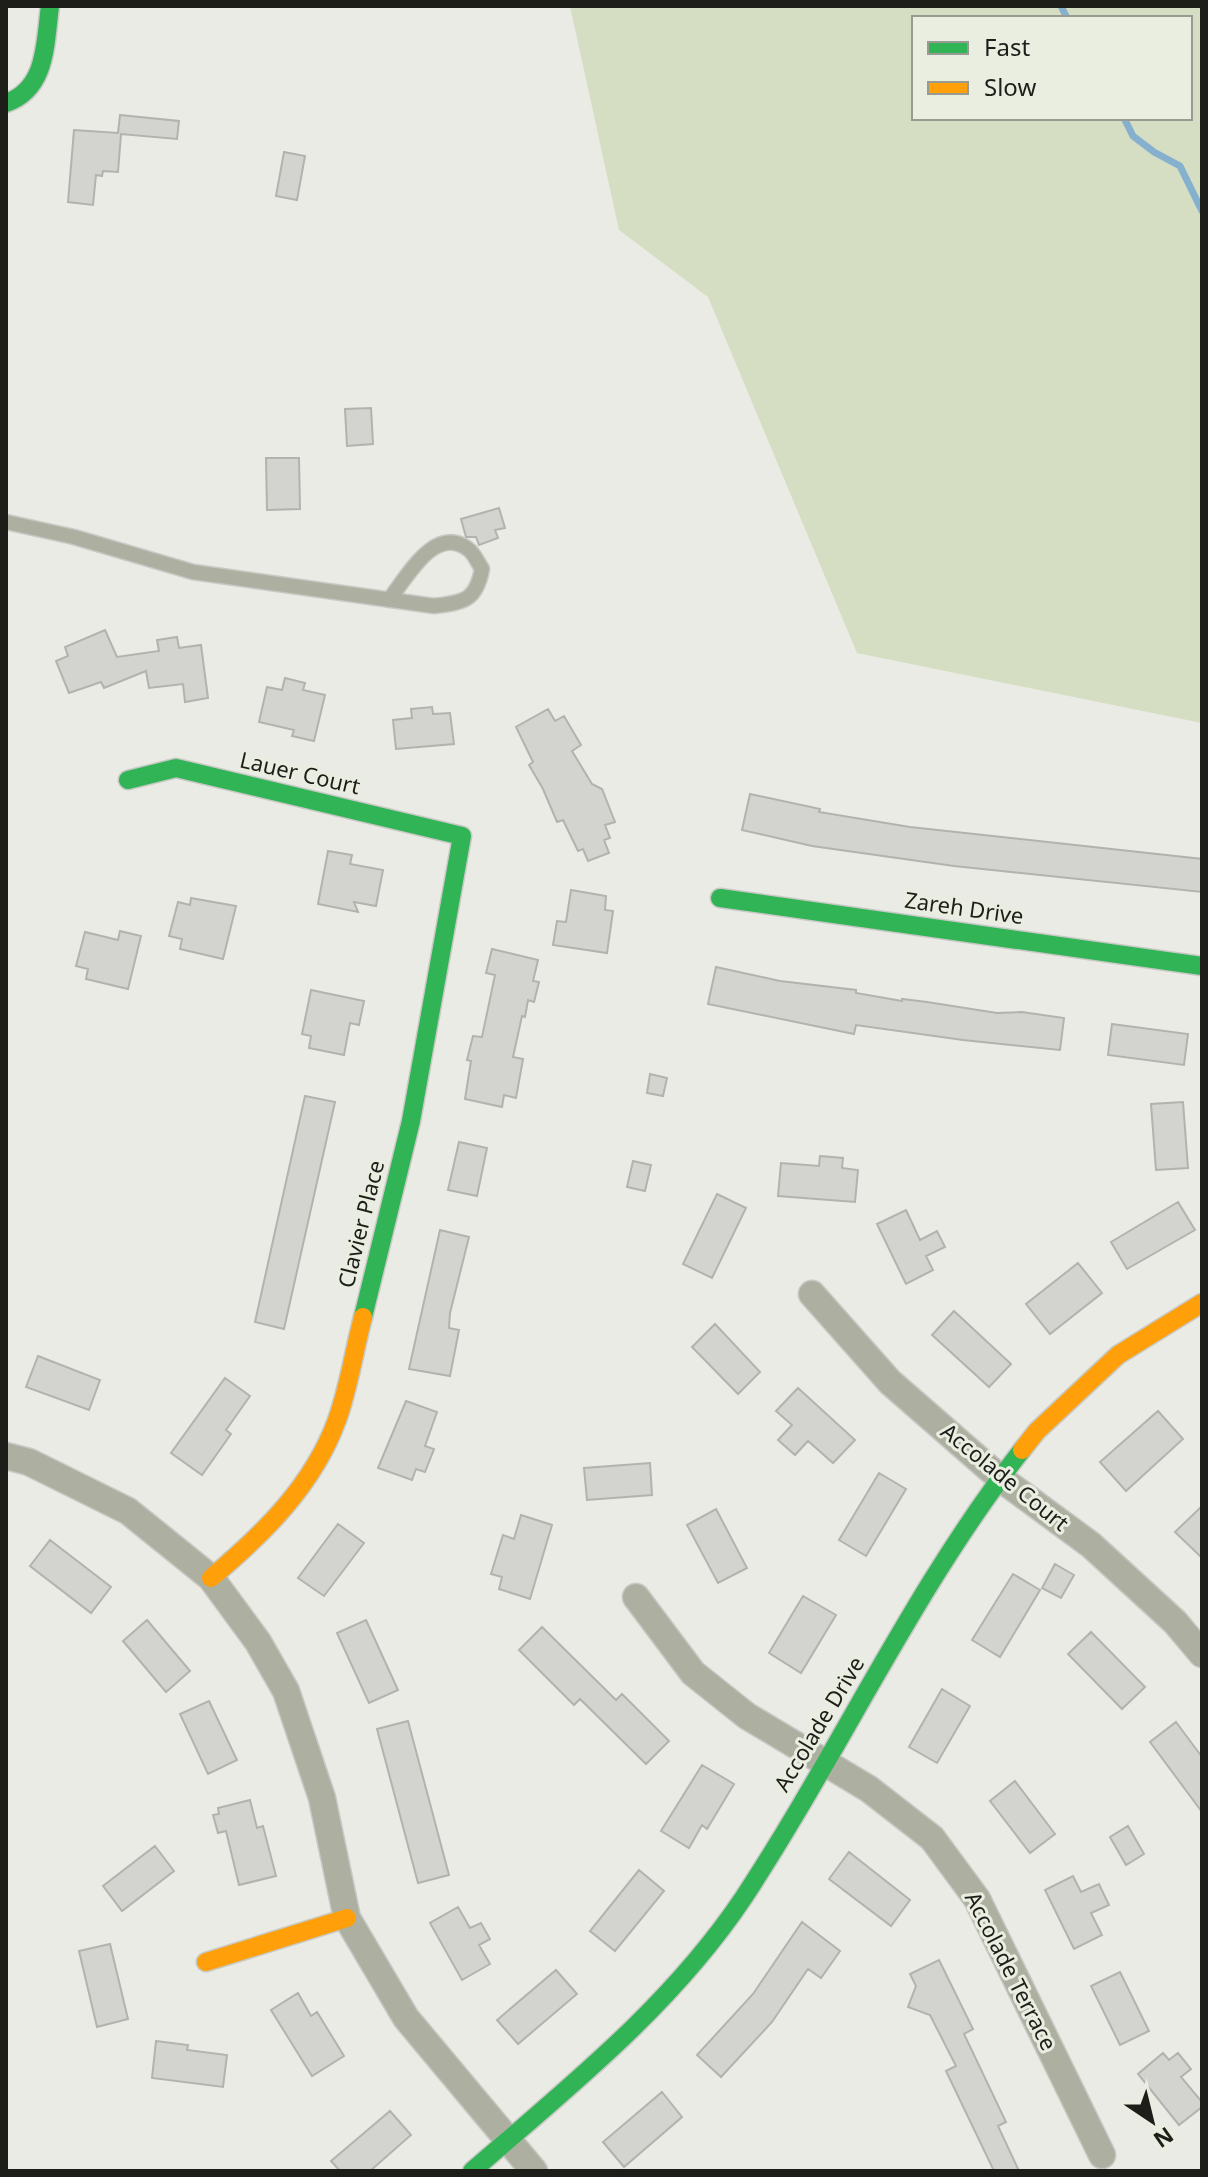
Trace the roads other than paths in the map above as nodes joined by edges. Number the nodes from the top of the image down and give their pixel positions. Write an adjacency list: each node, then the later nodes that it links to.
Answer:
1 (50, 6): 2 (street)
2 (6, 103)
3 (6, 522): 4 (lane)
4 (389, 600): 4 (lane)
5 (128, 780): 6 (street, Lauer Court)
6 (462, 836): 13 (street, Clavier Place)
7 (720, 898): 8 (street, Zareh Drive)
8 (1202, 966)
9 (812, 1294): 12 (street, Accolade Court)
10 (1202, 1303): 12 (street, Accolade Drive)
11 (6, 1456): 13 (street)
12 (1000, 1478): 15 (street, Accolade Court); 16 (street, Accolade Drive)
13 (211, 1578): 17 (street)
14 (636, 1597): 16 (street, Accolade Terrace)
15 (1202, 1654)
16 (824, 1762): 19 (street, Accolade Drive); 20 (street, Accolade Terrace)
17 (347, 1918): 18 (street); 19 (street)
18 (206, 1962)
19 (507, 2141): 21 (street, Accolade Drive); 22 (street)
20 (1102, 2155)
21 (472, 2171)
22 (534, 2171)

